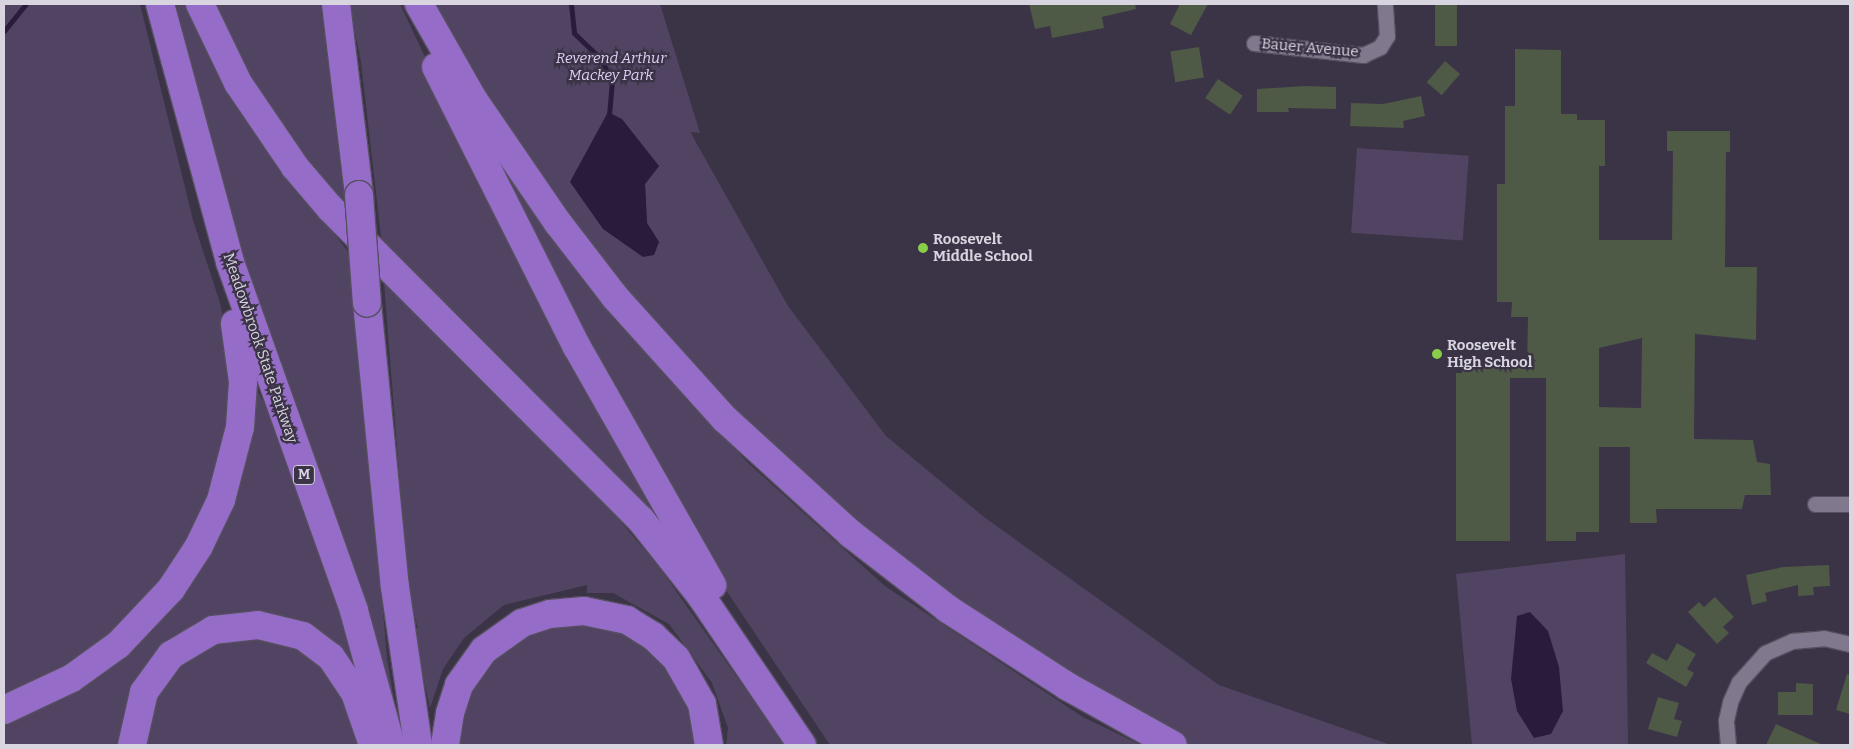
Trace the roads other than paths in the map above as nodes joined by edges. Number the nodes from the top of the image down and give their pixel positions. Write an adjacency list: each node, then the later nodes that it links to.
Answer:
1 (160, 4): 8 (highway, Meadowbrook State Parkway / M)
2 (200, 4): 19 (highway)
3 (336, 4): 16 (highway, bridge)
4 (407, 4): 20 (highway)
5 (419, 4): 21 (highway)
6 (1384, 4): 7 (street, Bauer Avenue)
7 (1254, 43)
8 (213, 206): 12 (highway); 15 (highway, Meadowbrook State Parkway / M)
9 (1815, 504): 10 (street)
10 (1850, 504)
11 (1850, 644): 22 (street)
12 (4, 710)
13 (132, 745): 14 (highway)
14 (374, 745)
15 (391, 745)
16 (418, 745)
17 (445, 745): 18 (highway)
18 (709, 745)
19 (802, 745)
20 (817, 745)
21 (1173, 745)
22 (1728, 745)

